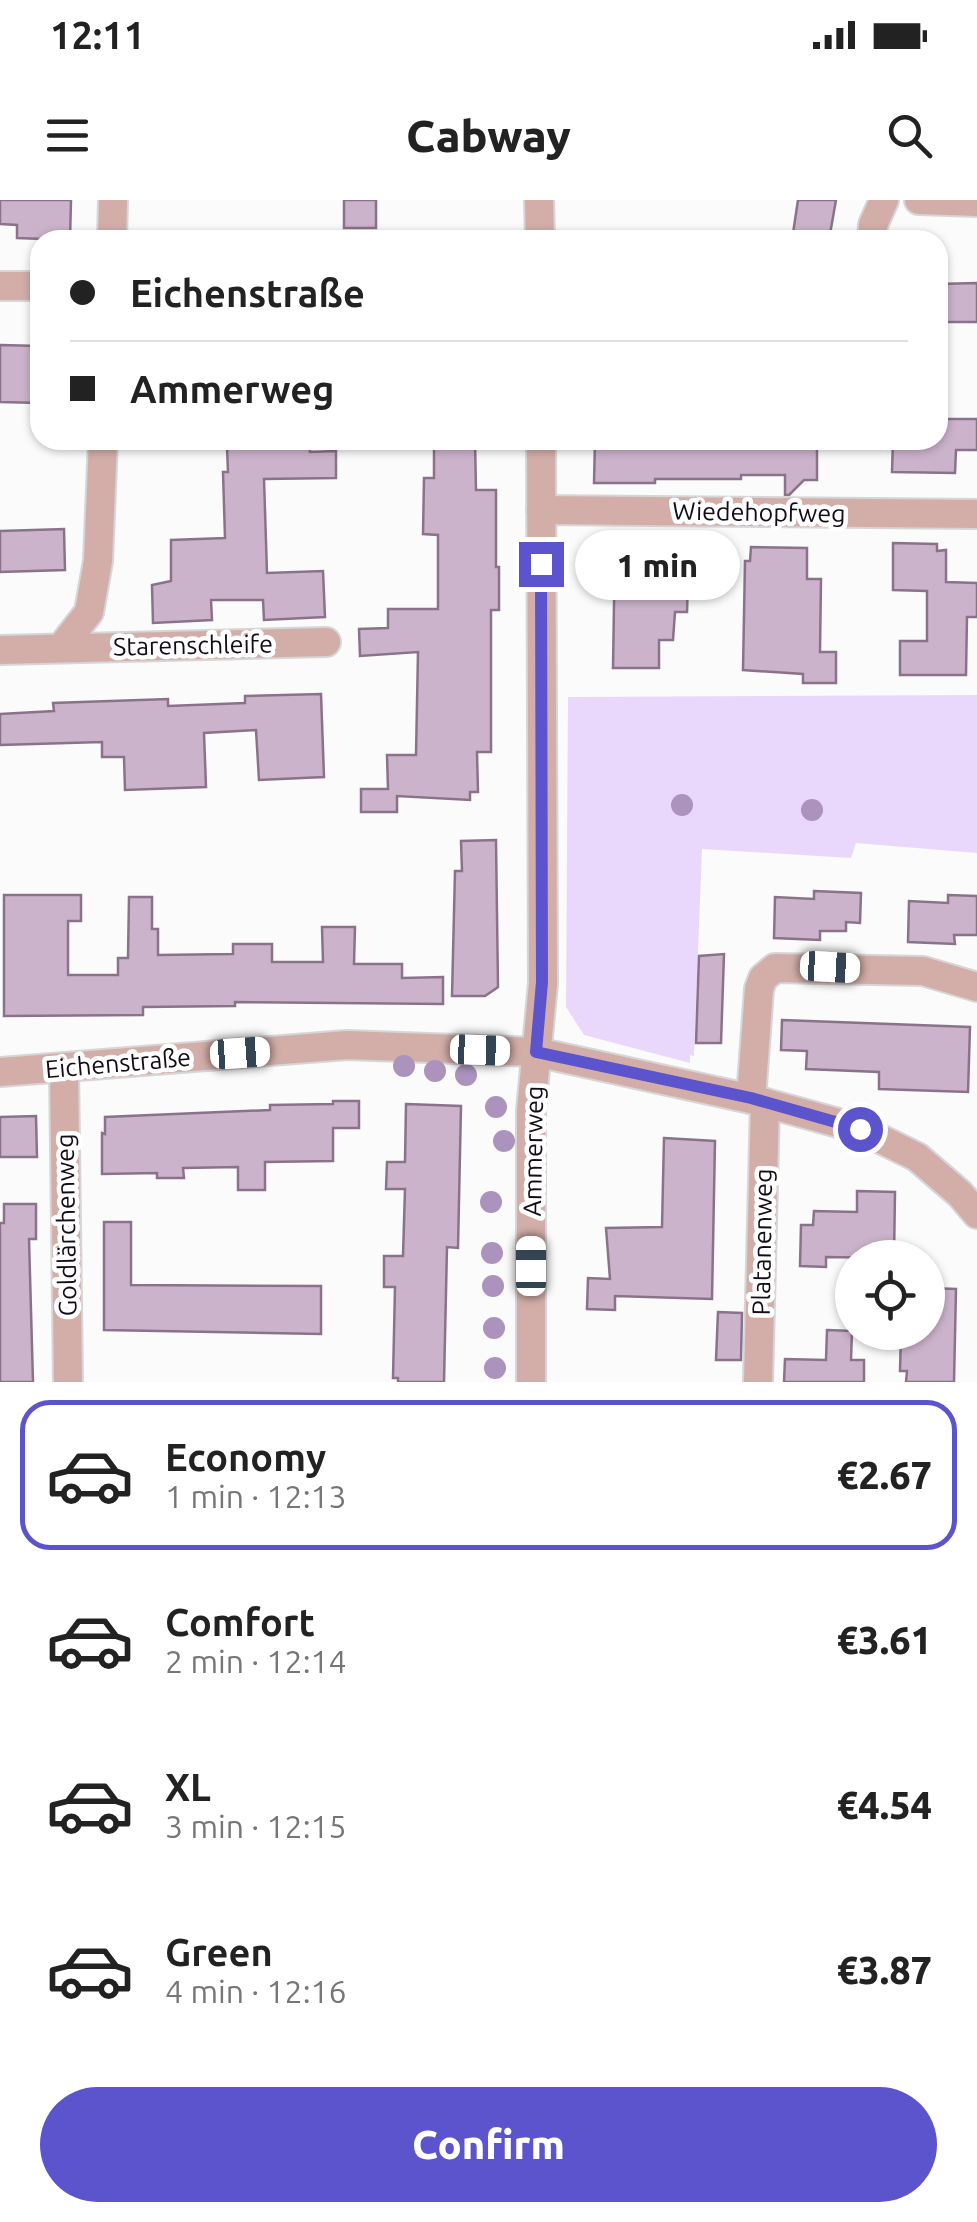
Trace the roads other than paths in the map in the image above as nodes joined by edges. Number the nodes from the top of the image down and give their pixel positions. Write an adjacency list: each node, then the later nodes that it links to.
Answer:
1 (113, 200): 6 (street)
2 (540, 200): 7 (street)
3 (884, 200): 8 (street)
4 (919, 200): 5 (street)
5 (977, 202)
6 (112, 230)
7 (540, 230)
8 (873, 230)
9 (0, 286): 10 (street)
10 (30, 286)
11 (103, 450): 16 (street, Starenschleife)
12 (541, 450): 13 (street, Ammerweg)
13 (542, 510): 14 (street, Wiedehopfweg); 19 (street, Ammerweg)
14 (977, 514)
15 (326, 642): 16 (street, Starenschleife)
16 (61, 648): 17 (street, Starenschleife)
17 (0, 650)
18 (977, 987): 22 (street, Platanenweg)
19 (536, 1052): 20 (street, Eichenstraße); 22 (street, Eichenstraße); 25 (street, Ammerweg)
20 (64, 1068): 21 (street, Eichenstraße); 24 (street, Goldlärchenweg)
21 (0, 1072)
22 (758, 1101): 23 (street, Eichenstraße); 26 (street, Platanenweg)
23 (977, 1214)
24 (68, 1382)
25 (531, 1382)
26 (758, 1382)

